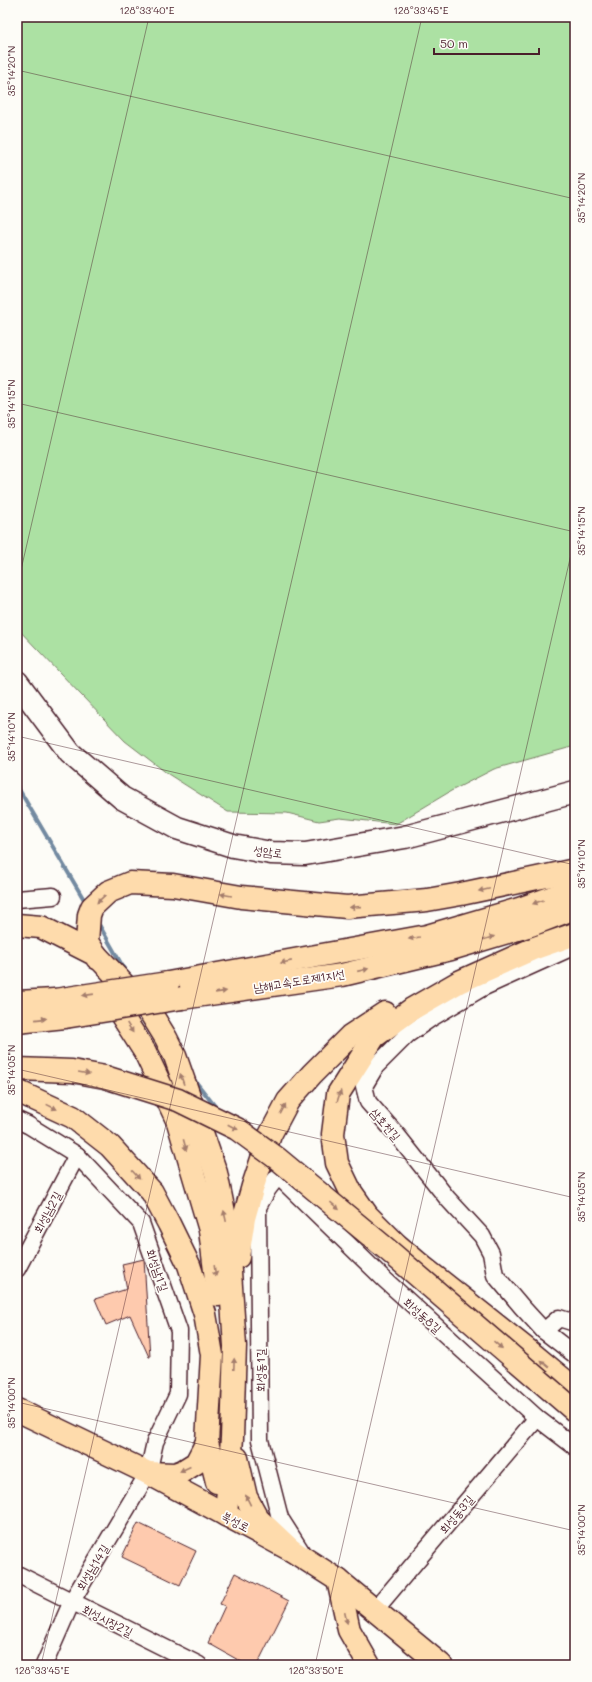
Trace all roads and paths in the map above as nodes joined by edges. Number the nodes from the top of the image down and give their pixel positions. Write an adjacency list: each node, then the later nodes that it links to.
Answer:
1 (17, 682): 2 (main road, 성암로)
2 (575, 792)
3 (575, 870): 12 (main road, one-way to 12)
4 (575, 889): 13 (main road, 남해고속도로제1지선, one-way to 13)
5 (53, 896): 6 (street)
6 (17, 899)
7 (575, 908): 13 (main road, 남해고속도로제1지선, one-way to 7)
8 (575, 924): 21 (main road, one-way to 8)
9 (17, 925): 12 (main road)
10 (575, 934): 27 (main road, one-way to 10)
11 (575, 946): 25 (street, 삼호천길)
12 (96, 955): 23 (main road, one-way to 12); 35 (main road, one-way to 35)
13 (175, 991): 15 (main road, 남해고속도로제1지선, bridge)
14 (17, 1002): 15 (main road, 남해고속도로제1지선)
15 (60, 1008): 16 (main road, 남해고속도로제1지선, one-way to 15)
16 (17, 1022)
17 (17, 1069): 29 (main road, one-way to 29, bridge)
18 (17, 1091): 32 (main road, one-way to 32)
19 (17, 1120): 20 (street, 회성남1길)
20 (77, 1155): 22 (street, 회성남2길); 34 (street, 회성남1길)
21 (263, 1178): 23 (main road); 30 (street, 회성동8길); 37 (street, 회성동1길)
22 (17, 1269)
23 (233, 1310): 31 (main road, one-way to 23)
24 (575, 1323): 25 (street)
25 (544, 1331): 26 (street, 삼호천길)
26 (575, 1355)
27 (575, 1390)
28 (17, 1410): 34 (main road, 북성로)
29 (575, 1411)
30 (537, 1418): 33 (street, 회성동8길); 41 (street, 회성동3길)
31 (232, 1438): 36 (main road); 37 (main road, one-way to 31)
32 (207, 1442): 34 (main road, one-way to 34); 35 (main road)
33 (575, 1447)
34 (148, 1473): 36 (main road, 북성로); 40 (street, 회성남14길)
35 (217, 1482): 36 (main road)
36 (226, 1515): 37 (main road, 북성로)
37 (299, 1555): 39 (main road, 북성로)
38 (17, 1574): 40 (street, 회성시장2길)
39 (338, 1580): 41 (main road, 북성로); 45 (main road, one-way to 45)
40 (72, 1601): 43 (street, 회성남14길); 44 (street, 회성시장2길)
41 (374, 1611): 42 (main road, 북성로)
42 (437, 1664)
43 (44, 1665)
44 (199, 1665)
45 (368, 1665)

